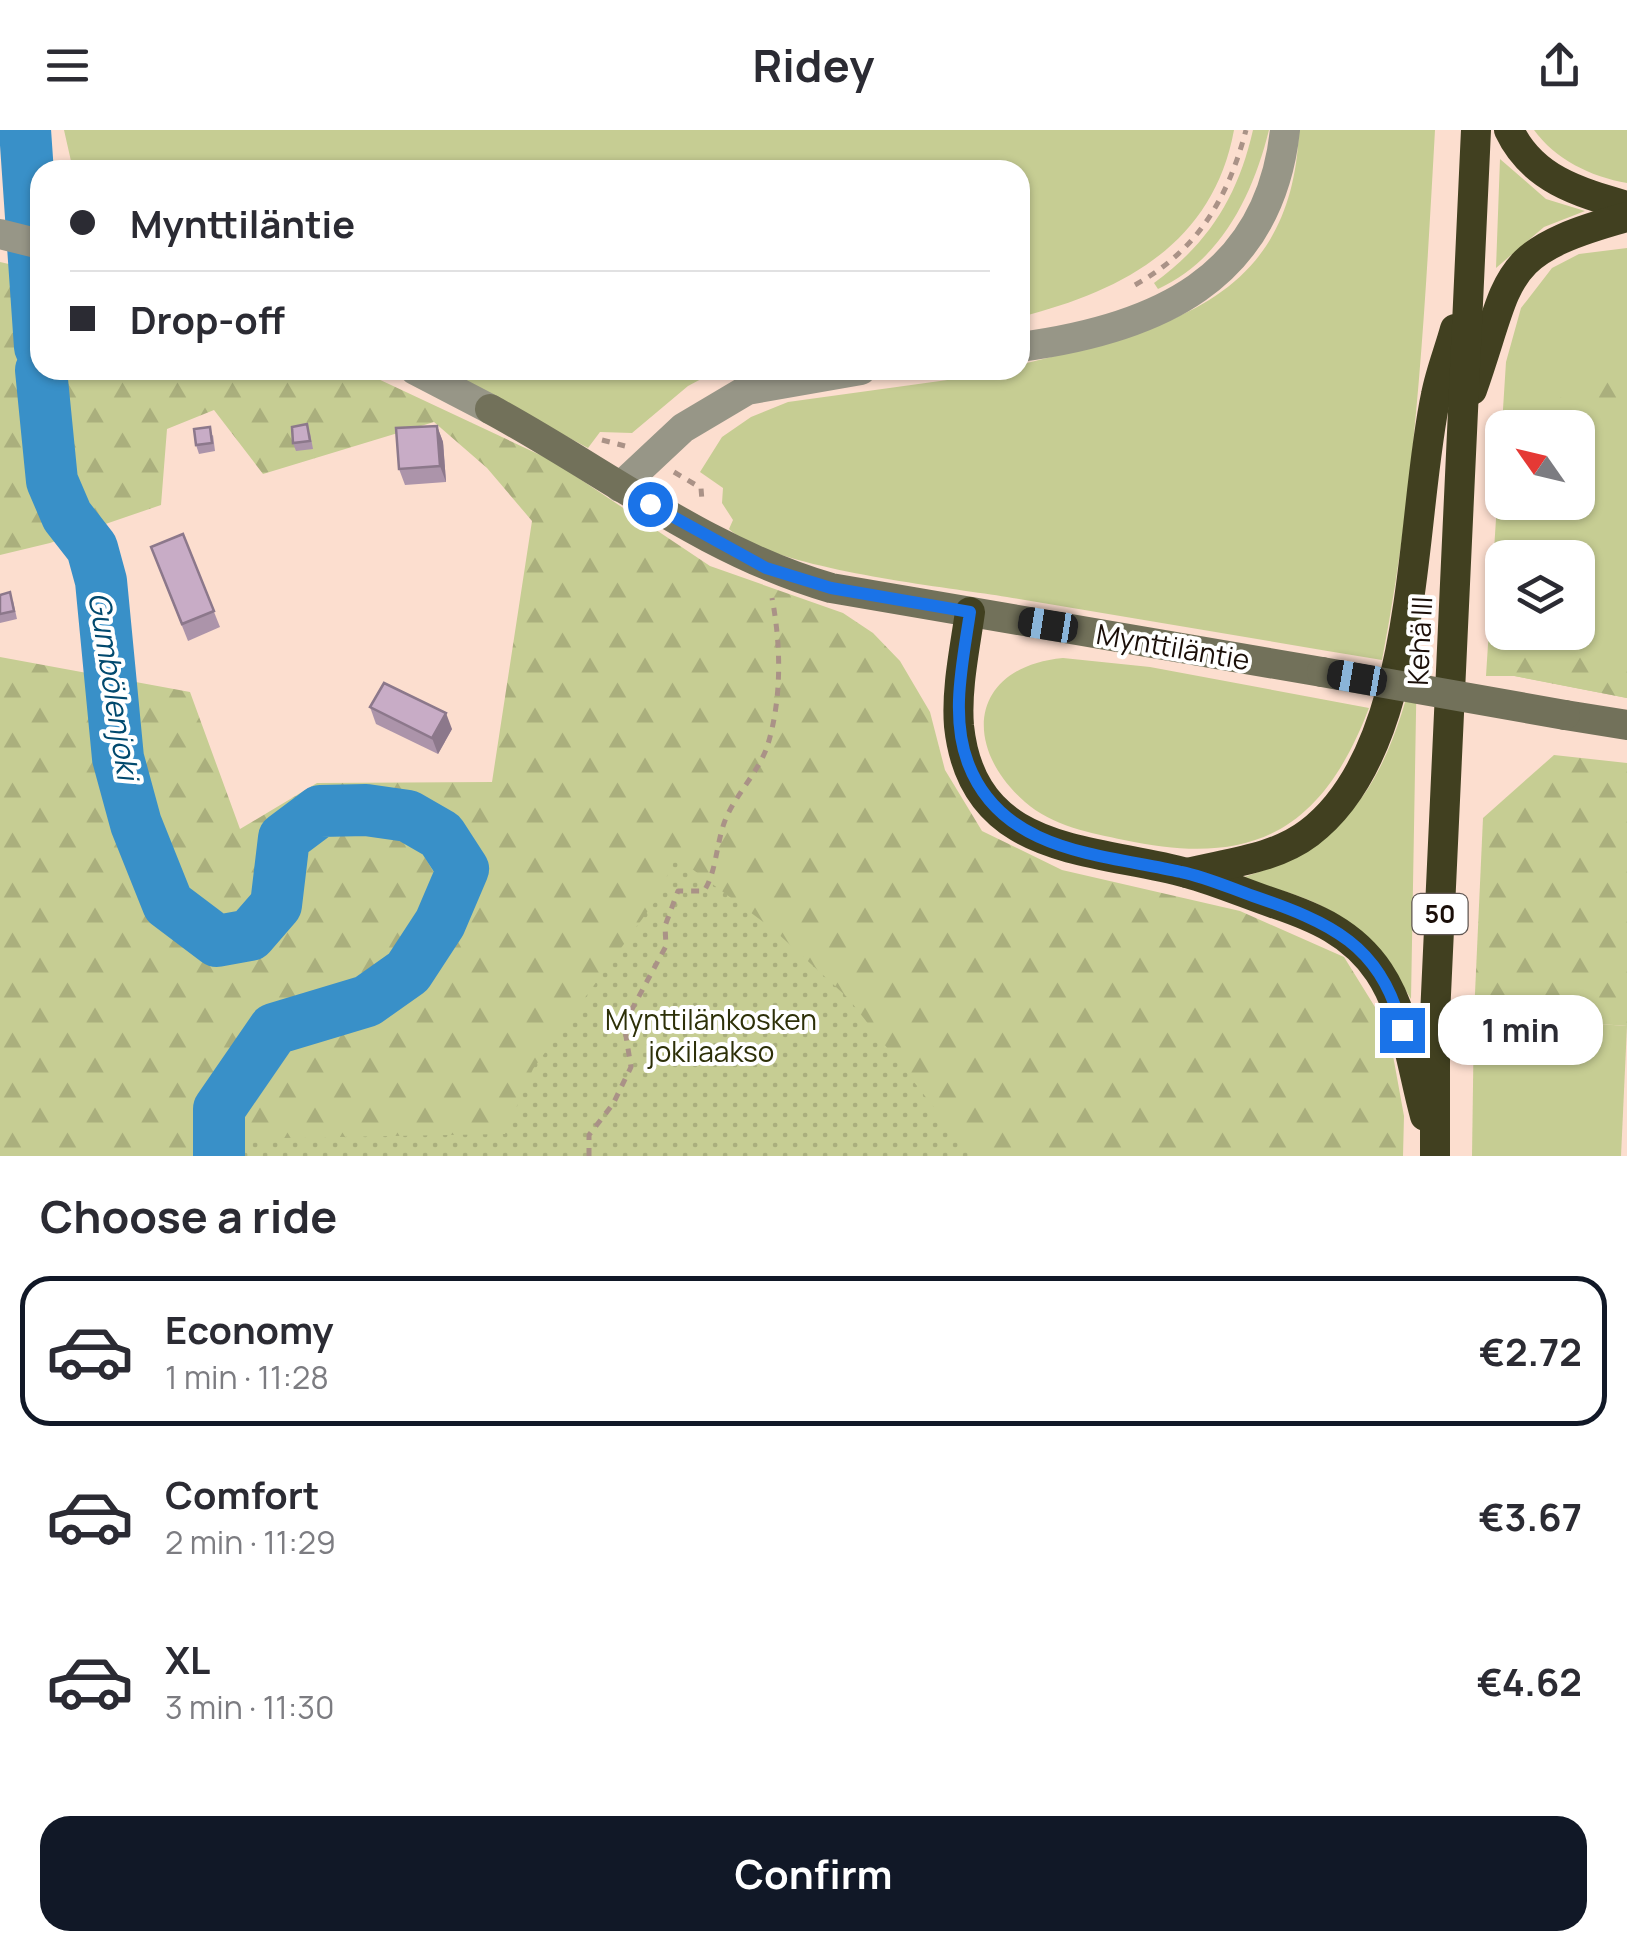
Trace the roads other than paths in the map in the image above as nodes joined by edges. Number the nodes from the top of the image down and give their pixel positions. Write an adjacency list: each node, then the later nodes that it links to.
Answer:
1 (1285, 130): 9 (street)
2 (1476, 130): 8 (highway, Kehä III / 50)
3 (1510, 130): 4 (highway)
4 (1627, 206)
5 (1627, 217): 12 (highway)
6 (2, 235): 7 (street)
7 (30, 242)
8 (1468, 288): 12 (highway, Kehä III / 50); 16 (highway)
9 (1030, 345)
10 (435, 380): 13 (street, Mynttiläntie)
11 (804, 380): 13 (street)
12 (1463, 416): 17 (highway, Kehä III / 50)
13 (620, 487): 14 (street, Mynttiläntie)
14 (970, 612): 15 (street, Mynttiläntie, bridge); 16 (highway)
15 (1627, 726)
16 (1185, 873): 17 (highway)
17 (1434, 1154)

